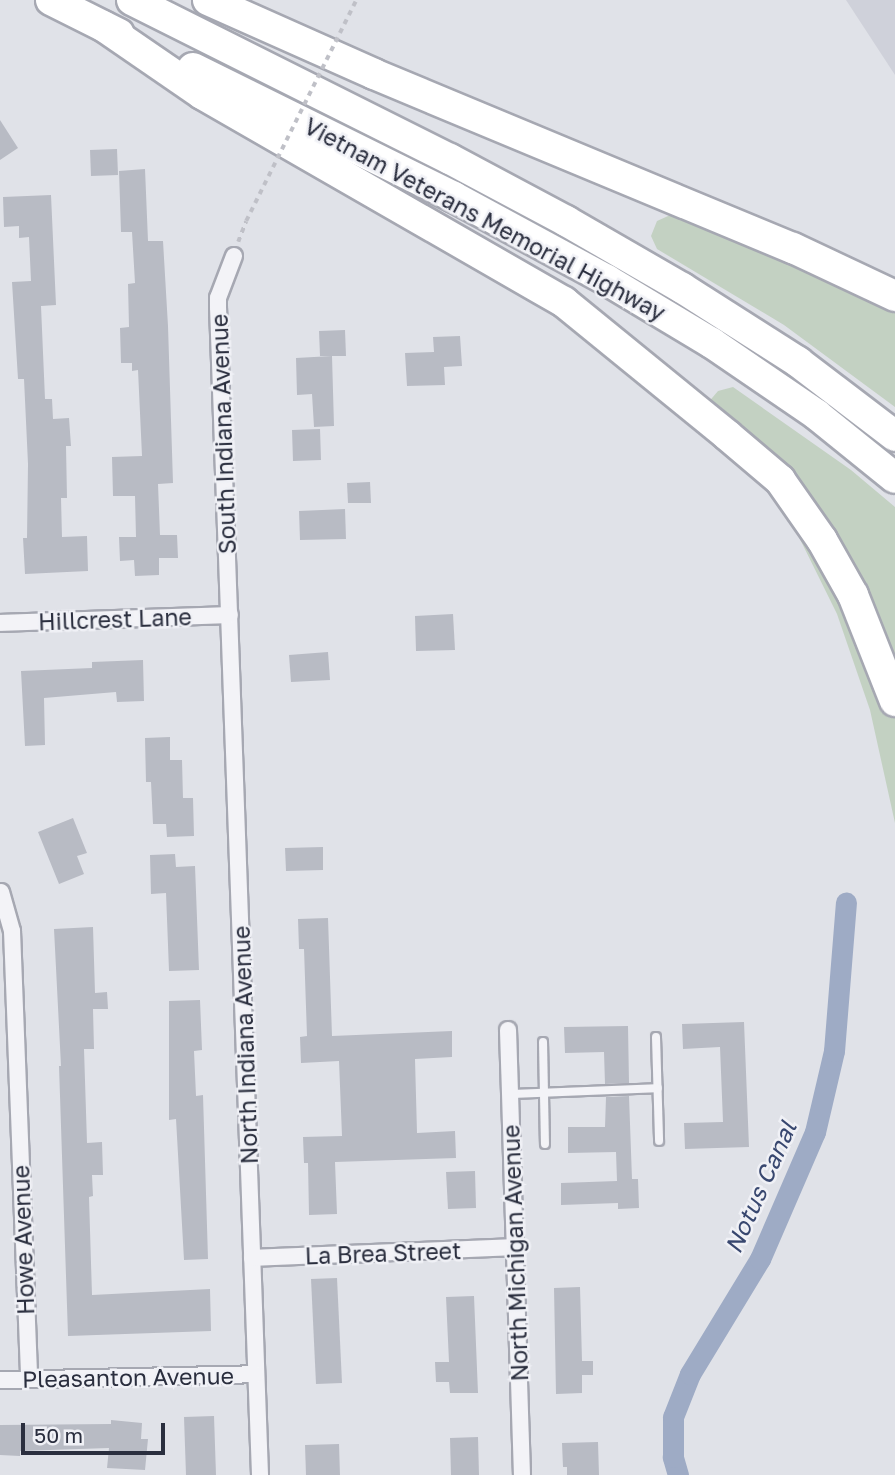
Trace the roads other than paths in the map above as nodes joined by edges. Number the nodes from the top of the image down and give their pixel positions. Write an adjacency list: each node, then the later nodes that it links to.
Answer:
1 (51, 0): 4 (highway, Vietnam Veterans Memorial Highway)
2 (132, 0): 7 (highway, Vietnam Veterans Memorial Highway)
3 (208, 0): 6 (highway)
4 (103, 26): 8 (highway, Vietnam Veterans Memorial Highway); 11 (highway)
5 (233, 257): 9 (street, South Indiana Avenue)
6 (895, 296)
7 (895, 436)
8 (895, 478)
9 (230, 615): 10 (street, Hillcrest Lane); 23 (street, North Indiana Avenue)
10 (0, 623)
11 (895, 701)
12 (1, 892): 13 (street, Howe Avenue)
13 (4, 916): 25 (street, Howe Avenue)
14 (508, 1030): 19 (street, North Michigan Avenue)
15 (656, 1037): 17 (lane)
16 (542, 1042): 18 (lane)
17 (658, 1088): 18 (lane); 20 (lane)
18 (544, 1092): 19 (lane); 21 (lane)
19 (510, 1094): 22 (street, North Michigan Avenue)
20 (659, 1141)
21 (545, 1144)
22 (514, 1247): 23 (street, La Brea Street); 28 (street, North Michigan Avenue)
23 (252, 1258): 24 (street, North Indiana Avenue)
24 (257, 1374): 25 (street, Pleasanton Avenue); 27 (street, North Indiana Avenue)
25 (29, 1379): 26 (street, Pleasanton Avenue)
26 (0, 1380)
27 (260, 1475)
28 (522, 1475)

